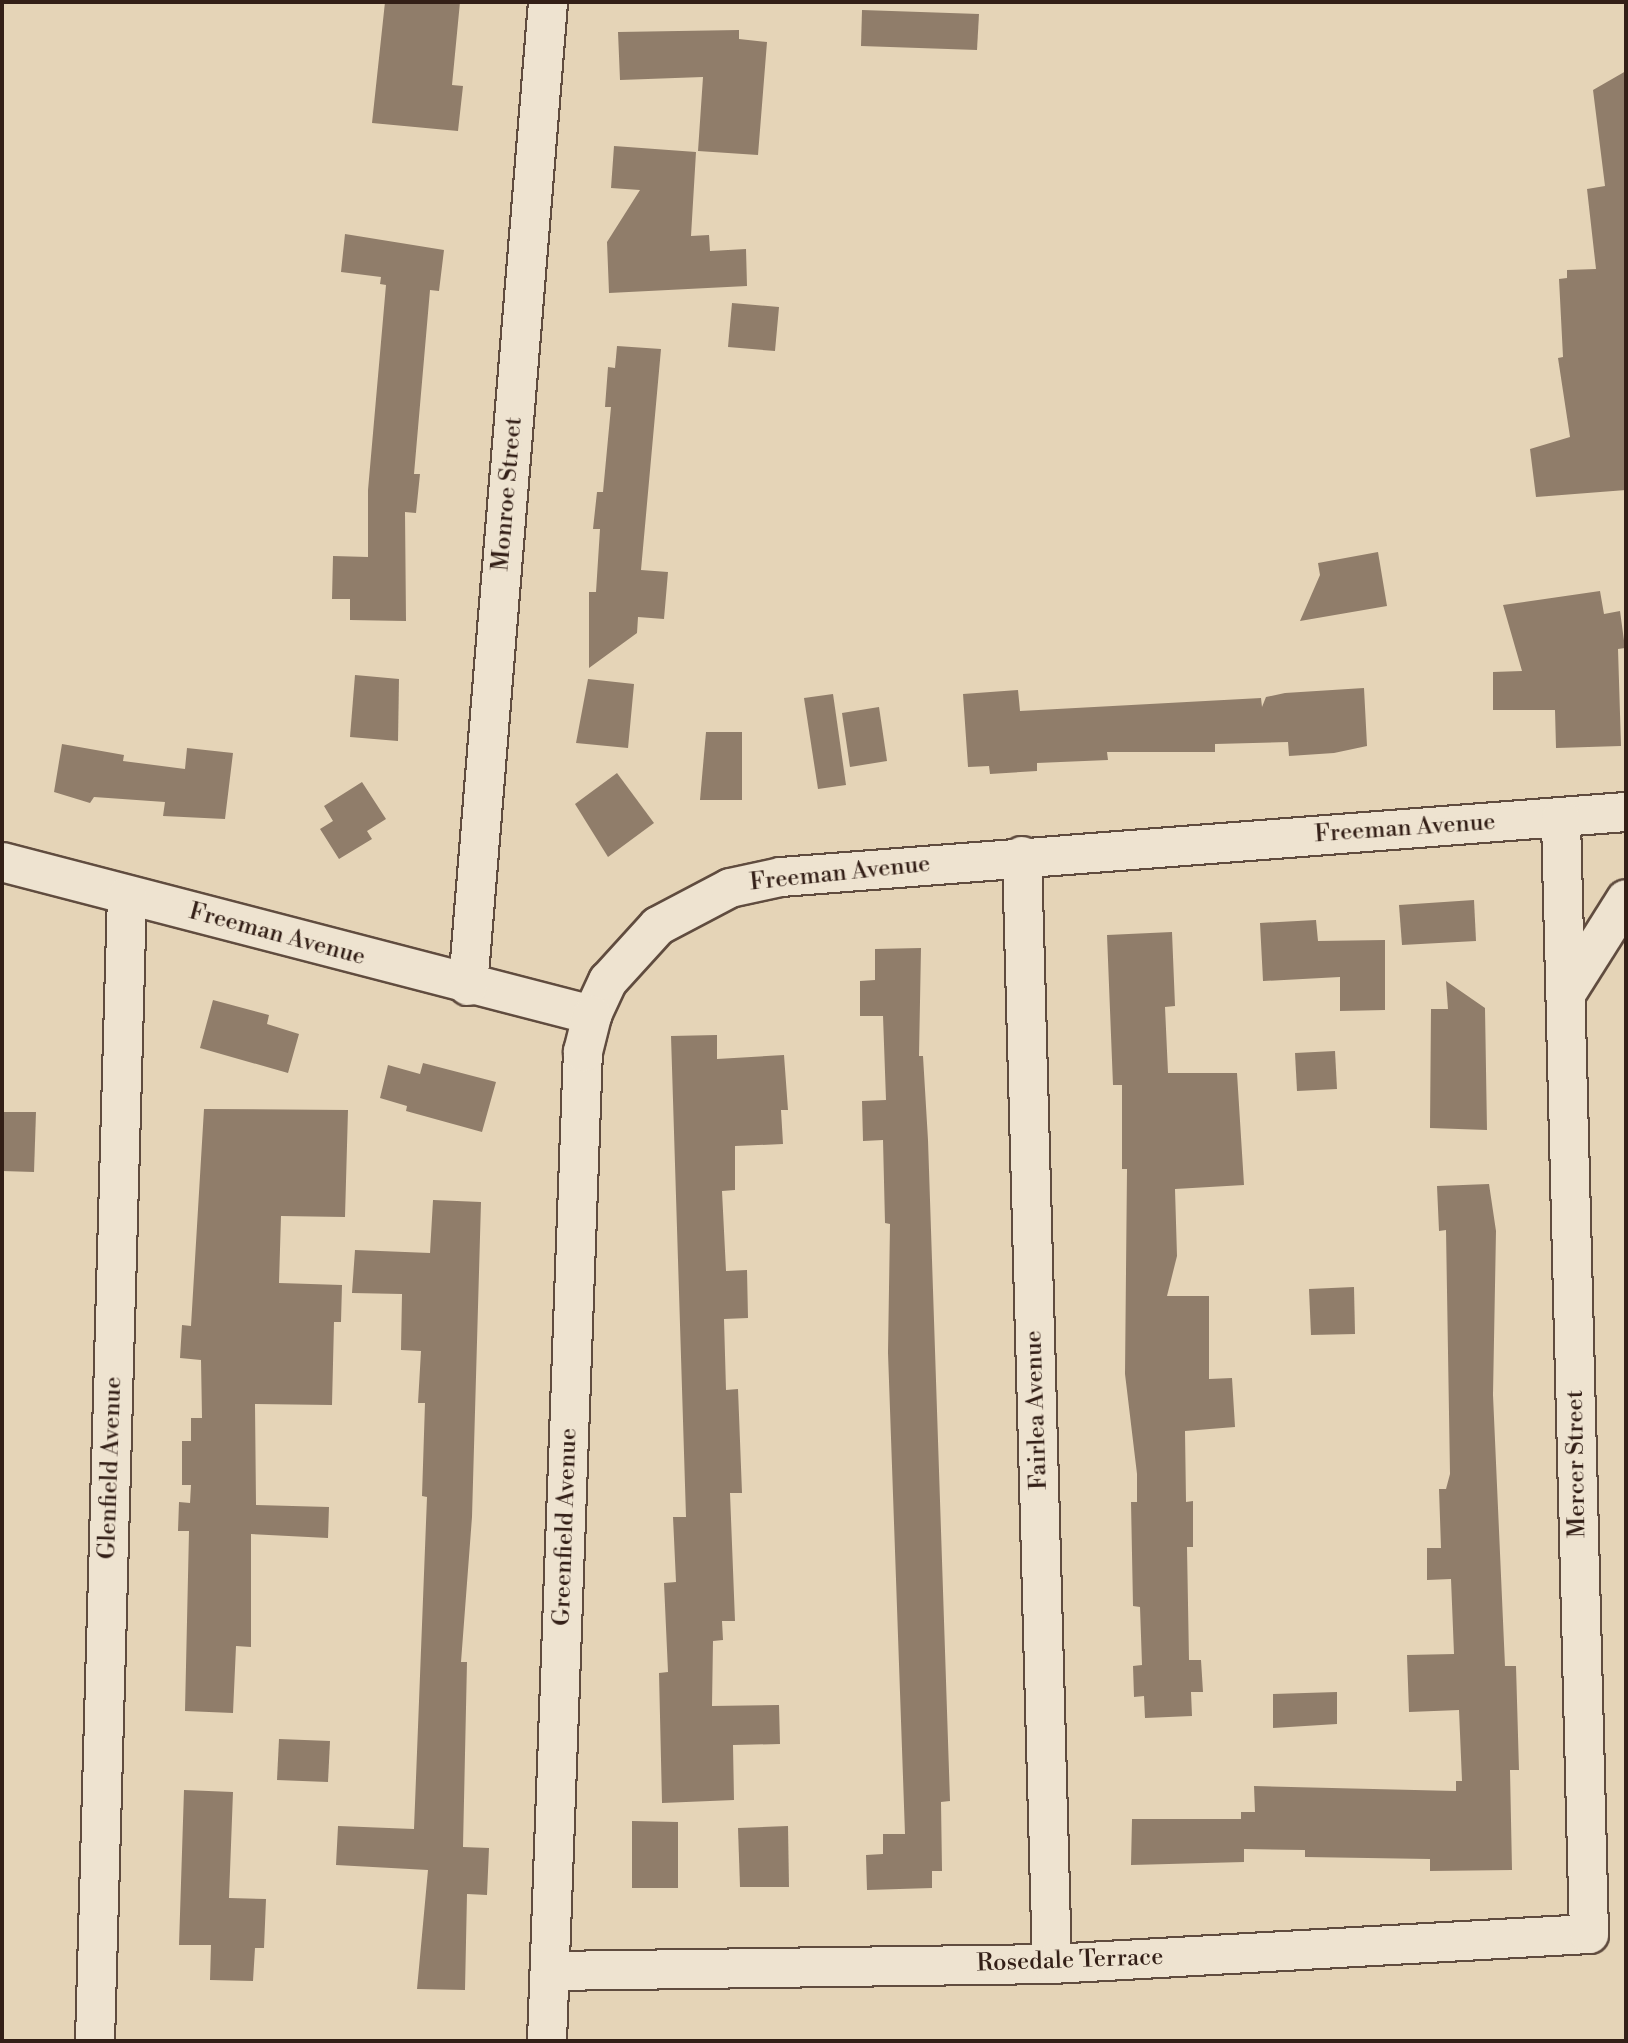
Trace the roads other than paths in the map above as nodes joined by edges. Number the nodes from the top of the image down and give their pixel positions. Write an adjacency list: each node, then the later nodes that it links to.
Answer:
1 (548, 2): 8 (street, Monroe Street)
2 (1626, 812): 3 (street, Freeman Avenue)
3 (1561, 818): 4 (street, Freeman Avenue); 9 (street, Mercer Street)
4 (1022, 856): 10 (street, Freeman Avenue); 12 (street, Fairlea Avenue)
5 (2, 862): 6 (street, Freeman Avenue)
6 (127, 895): 8 (street, Freeman Avenue); 14 (street, Glenfield Avenue)
7 (1626, 899): 9 (street)
8 (468, 986): 10 (street, Freeman Avenue)
9 (1566, 993): 11 (street, Mercer Street)
10 (592, 1015): 13 (street, Greenfield Avenue)
11 (1589, 1934): 12 (street, Rosedale Terrace)
12 (1052, 1964): 13 (street, Rosedale Terrace)
13 (550, 1971): 15 (street, Greenfield Avenue)
14 (95, 2041)
15 (547, 2041)

